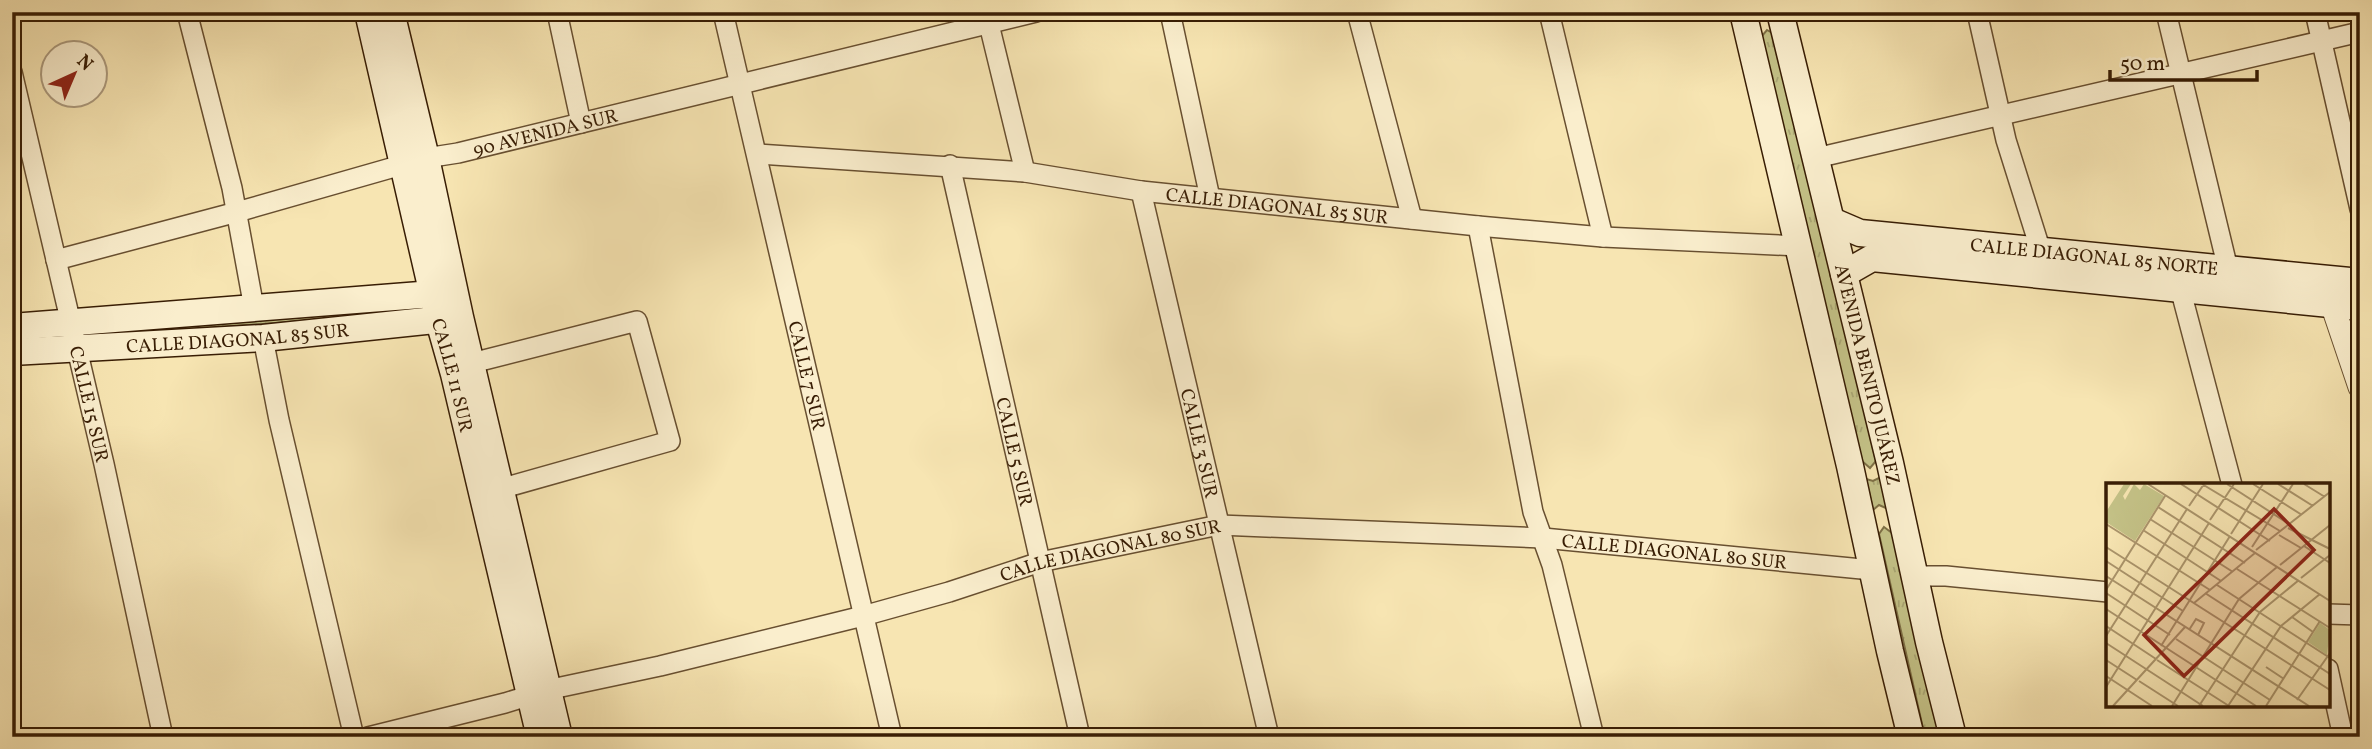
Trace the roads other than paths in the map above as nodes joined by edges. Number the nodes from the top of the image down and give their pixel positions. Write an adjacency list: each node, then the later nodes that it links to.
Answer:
1 (187, 12): 31 (street)
2 (368, 12): 25 (main road, CALLE 11 SUR)
3 (391, 12): 25 (main road, CALLE 11 SUR)
4 (557, 12): 22 (street)
5 (723, 12): 20 (street, CALLE 7 SUR)
6 (1036, 12): 13 (street, 90 AVENIDA SUR)
7 (1170, 12): 29 (street)
8 (1357, 12): 32 (street)
9 (1549, 12): 35 (street)
10 (1977, 12): 21 (street)
11 (2166, 12): 19 (street)
12 (2315, 12): 17 (street)
13 (988, 18): 20 (street, 90 AVENIDA SUR); 27 (street)
14 (1783, 23): 15 (main road); 24 (main road, AVENIDA BENITO JUÁREZ)
15 (1746, 24): 36 (main road, AVENIDA BENITO JUÁREZ)
16 (2360, 32): 17 (street)
17 (2321, 41): 19 (street); 30 (street)
18 (12, 72): 38 (street, CALLE 15 SUR)
19 (2181, 73): 21 (street); 39 (street)
20 (740, 84): 22 (street, 90 AVENIDA SUR); 23 (street, CALLE 7 SUR)
21 (2000, 116): 24 (street); 37 (street)
22 (581, 123): 25 (street, 90 AVENIDA SUR)
23 (757, 154): 26 (street, CALLE DIAGONAL 85 SUR); 66 (street, CALLE 7 SUR)
24 (1816, 158): 33 (main road, AVENIDA BENITO JUÁREZ)
25 (415, 162): 31 (street, 90 AVENIDA SUR); 44 (main road, CALLE 11 SUR)
26 (950, 165): 27 (street, CALLE DIAGONAL 85 SUR); 60 (street, CALLE 5 SUR)
27 (1025, 172): 28 (street, CALLE DIAGONAL 85 SUR)
28 (1141, 191): 29 (street, CALLE DIAGONAL 85 SUR); 56 (street, CALLE 3 SUR)
29 (1210, 198): 32 (street, CALLE DIAGONAL 85 SUR)
30 (2360, 209)
31 (237, 212): 38 (street, 90 AVENIDA SUR); 45 (street)
32 (1412, 219): 34 (street, CALLE DIAGONAL 85 SUR)
33 (1832, 221): 37 (main road, CALLE DIAGONAL 85 NORTE); 40 (main road, AVENIDA BENITO JUÁREZ)
34 (1478, 226): 35 (street, CALLE DIAGONAL 85 SUR); 59 (street)
35 (1604, 237): 36 (street, CALLE DIAGONAL 85 SUR)
36 (1799, 246): 53 (main road, AVENIDA BENITO JUÁREZ)
37 (2041, 250): 39 (main road, CALLE DIAGONAL 85 NORTE); 41 (street)
38 (56, 260): 47 (street, CALLE 15 SUR)
39 (2228, 269): 43 (main road, CALLE DIAGONAL 85 NORTE)
40 (1844, 274): 41 (main road, CALLE DIAGONAL 85 NORTE); 52 (main road, AVENIDA BENITO JUÁREZ)
41 (2047, 276): 42 (main road, CALLE DIAGONAL 85 NORTE)
42 (2180, 288): 43 (main road, CALLE DIAGONAL 85 NORTE); 54 (street)
43 (2353, 303): 51 (street)
44 (447, 307): 45 (main road, CALLE DIAGONAL 85 SUR); 48 (main road, CALLE DIAGONAL 85 SUR); 50 (main road, CALLE 11 SUR); 68 (main road, CALLE 11 SUR)
45 (254, 308): 47 (main road, CALLE DIAGONAL 85 SUR)
46 (12, 327): 47 (main road, CALLE DIAGONAL 85 SUR)
47 (73, 335): 48 (main road, CALLE DIAGONAL 85 SUR); 49 (main road, CALLE DIAGONAL 85 SUR); 69 (street, CALLE 15 SUR)
48 (263, 338): 70 (street)
49 (12, 352)
50 (472, 363): 55 (main road, CALLE 11 SUR); 55 (street)
51 (2360, 387)
52 (1890, 463): 53 (main road); 58 (main road, AVENIDA BENITO JUÁREZ)
53 (1850, 466): 57 (main road, AVENIDA BENITO JUÁREZ)
54 (2231, 483)
55 (500, 489): 68 (main road, CALLE 11 SUR)
56 (1219, 525): 59 (street, CALLE DIAGONAL 80 SUR); 60 (street, CALLE DIAGONAL 80 SUR); 76 (street, CALLE 3 SUR)
57 (1865, 537): 58 (main road); 61 (main road, AVENIDA BENITO JUÁREZ)
58 (1906, 537): 62 (main road, AVENIDA BENITO JUÁREZ)
59 (1543, 538): 61 (street, CALLE DIAGONAL 80 SUR); 77 (street)
60 (1040, 562): 66 (street, CALLE DIAGONAL 80 SUR); 75 (street, CALLE 5 SUR)
61 (1872, 570): 78 (main road, AVENIDA BENITO JUÁREZ)
62 (1915, 576): 63 (street); 79 (main road, AVENIDA BENITO JUÁREZ)
63 (2106, 592)
64 (2330, 614): 65 (street)
65 (2360, 615)
66 (863, 616): 68 (street, CALLE DIAGONAL 80 SUR); 74 (street, CALLE 7 SUR)
67 (2330, 678): 80 (street)
68 (539, 693): 71 (street, CALLE DIAGONAL 80 SUR); 72 (main road, CALLE 11 SUR); 73 (main road, CALLE 11 SUR)
69 (163, 737)
70 (354, 737)
71 (368, 737)
72 (540, 737)
73 (559, 737)
74 (892, 737)
75 (1080, 737)
76 (1269, 737)
77 (1594, 737)
78 (1911, 737)
79 (1953, 737)
80 (2343, 737)

